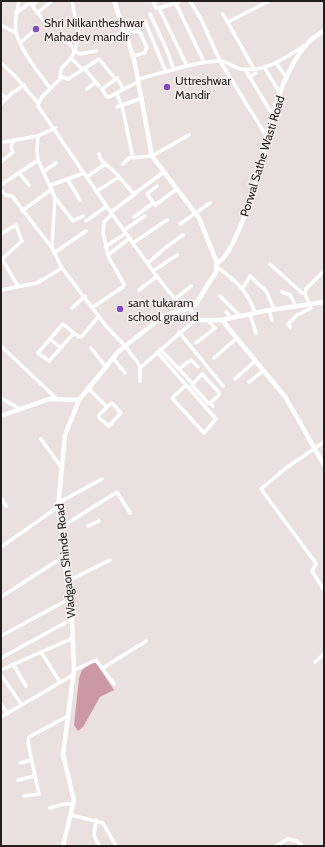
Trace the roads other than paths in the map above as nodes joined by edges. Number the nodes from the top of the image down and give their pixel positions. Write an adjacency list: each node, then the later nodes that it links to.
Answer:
1 (19, 1): 13 (street)
2 (37, 1): 10 (street)
3 (52, 1): 12 (street)
4 (72, 1): 27 (street)
5 (114, 1): 22 (street)
6 (153, 1): 11 (street)
7 (190, 1): 31 (street)
8 (269, 1): 17 (street)
9 (178, 2): 11 (street); 32 (street)
10 (33, 4): 12 (street); 13 (street)
11 (159, 8): 35 (street)
12 (37, 12): 16 (street)
13 (16, 13): 21 (street)
14 (150, 14): 40 (street)
15 (224, 14): 17 (street)
16 (45, 22)
17 (228, 22): 39 (street)
18 (1, 25): 21 (street)
19 (34, 31): 25 (street)
20 (324, 31): 26 (street, Porwal Sathe Wasti Road)
21 (16, 33): 25 (street)
22 (125, 33): 23 (street); 29 (street); 29 (street); 41 (street)
23 (108, 40)
24 (67, 41): 27 (street)
25 (21, 42): 51 (street)
26 (309, 42): 34 (street); 46 (street, Porwal Sathe Wasti Road)
27 (75, 50): 28 (street); 30 (street)
28 (96, 51)
29 (133, 56): 47 (street)
30 (71, 58): 37 (street); 44 (street)
31 (220, 61): 32 (street); 38 (street); 67 (street)
32 (204, 62): 35 (street)
33 (1, 63): 49 (street)
34 (276, 63): 36 (street); 46 (street)
35 (187, 66): 40 (street)
36 (264, 66): 39 (street); 55 (street)
37 (83, 68): 43 (street); 44 (street); 48 (street)
38 (244, 69): 39 (street); 45 (street)
39 (254, 69)
40 (174, 70): 41 (street)
41 (166, 72): 47 (street)
42 (256, 73): 45 (street)
43 (113, 76)
44 (62, 77): 51 (street)
45 (249, 77): 63 (street)
46 (287, 78): 55 (street, Porwal Sathe Wasti Road)
47 (138, 80): 53 (street); 57 (street)
48 (96, 82): 50 (street); 52 (street)
49 (24, 86): 58 (street); 59 (street)
50 (99, 86)
51 (50, 88): 59 (street)
52 (87, 89)
53 (123, 89): 54 (street); 54 (street)
54 (116, 93): 61 (street)
55 (280, 93): 63 (street, Porwal Sathe Wasti Road)
56 (1, 94): 58 (street)
57 (142, 98): 61 (street); 72 (street)
58 (6, 99): 60 (street)
59 (38, 103): 64 (street)
60 (1, 104)
61 (122, 105): 62 (street); 71 (street)
62 (117, 107)
63 (272, 114): 67 (street, Porwal Sathe Wasti Road)
64 (55, 128): 66 (street); 81 (street)
65 (189, 135): 72 (street)
66 (38, 136): 68 (street); 73 (street)
67 (267, 137): 120 (street, Porwal Sathe Wasti Road)
68 (14, 140): 69 (street); 74 (street)
69 (4, 142)
70 (99, 154): 76 (street)
71 (132, 154)
72 (152, 156): 77 (street); 79 (street)
73 (38, 160): 78 (street); 80 (street)
74 (1, 162)
75 (56, 163): 78 (street)
76 (105, 164): 81 (street); 82 (street)
77 (123, 164)
78 (43, 172): 87 (street)
79 (164, 172): 88 (street); 91 (street)
80 (20, 174): 84 (street); 85 (street)
81 (86, 175): 83 (street); 90 (street)
82 (119, 177): 90 (street); 91 (street)
83 (68, 180): 87 (street); 93 (street)
84 (1, 185)
85 (28, 185)
86 (157, 186): 94 (street)
87 (52, 187): 92 (street); 97 (street)
88 (177, 189): 94 (street); 99 (street)
89 (1, 190): 97 (street)
90 (98, 191): 96 (street)
91 (135, 194): 98 (street)
92 (55, 198): 100 (street); 113 (street)
93 (80, 200)
94 (153, 203): 102 (street)
95 (210, 203): 99 (street)
96 (107, 206): 98 (street); 104 (street)
97 (22, 211): 113 (street)
98 (111, 213): 107 (street); 112 (street)
99 (196, 214): 105 (street); 120 (street)
100 (83, 216)
101 (145, 216): 107 (street)
102 (134, 217)
103 (167, 220): 111 (street)
104 (86, 221)
105 (180, 224)
106 (86, 231): 114 (street)
107 (125, 232): 110 (street); 112 (street)
108 (1, 234): 117 (street)
109 (183, 235): 118 (street)
110 (130, 238): 111 (street); 115 (street)
111 (133, 243): 118 (street)
112 (105, 247): 115 (street)
113 (52, 248): 114 (street)
114 (54, 253): 121 (street)
115 (108, 255): 138 (street)
116 (177, 255): 122 (street)
117 (1, 259): 125 (street)
118 (148, 263): 122 (street)
119 (270, 264): 131 (street)
120 (217, 265): 127 (street); 140 (street, Porwal Sathe Wasti Road)
121 (62, 268): 125 (street); 132 (street)
122 (153, 271): 124 (street)
123 (324, 271): 131 (street)
124 (157, 276): 129 (street); 134 (street)
125 (18, 286): 128 (street)
126 (191, 286): 134 (street)
127 (243, 288): 141 (street); 143 (street)
128 (1, 290)
129 (139, 290)
130 (282, 292): 136 (street)
131 (305, 294): 137 (street)
132 (85, 296): 138 (street); 139 (street)
133 (220, 296): 145 (street)
134 (175, 299): 140 (street)
135 (324, 302): 137 (street)
136 (296, 306): 137 (street); 141 (street)
137 (310, 306): 151 (street)
138 (94, 307): 144 (street)
139 (72, 308)
140 (187, 309): 147 (street); 159 (street, Wadgaon Shinde Road)
141 (272, 310): 143 (street); 149 (street)
142 (226, 312): 146 (street)
143 (252, 313): 145 (street); 153 (street)
144 (99, 316): 154 (street); 159 (street)
145 (240, 316): 146 (street)
146 (232, 318): 148 (street)
147 (194, 320): 150 (street); 152 (street)
148 (222, 320): 150 (street); 155 (street)
149 (272, 320)
150 (209, 321): 157 (street)
151 (290, 327)
152 (180, 332): 162 (street); 177 (street)
153 (256, 332)
154 (74, 333): 156 (street); 160 (street)
155 (237, 338): 164 (street); 165 (street)
156 (50, 339): 160 (street); 160 (street)
157 (196, 343)
158 (1, 346): 180 (street)
159 (125, 346): 163 (street, Wadgaon Shinde Road); 168 (street)
160 (61, 348)
161 (91, 348): 166 (street)
162 (158, 350): 168 (street); 169 (street); 176 (street)
163 (113, 358): 166 (street, Wadgaon Shinde Road); 171 (street)
164 (214, 358)
165 (255, 361): 170 (street); 172 (street)
166 (105, 366): 178 (street, Wadgaon Shinde Road)
167 (198, 367): 169 (street)
168 (140, 368): 173 (street)
169 (179, 369): 175 (street)
170 (263, 370): 174 (street); 189 (street)
171 (125, 373)
172 (235, 379)
173 (140, 381)
174 (249, 382)
175 (192, 383): 182 (street); 182 (street)
176 (186, 384): 176 (street)
177 (223, 386)
178 (88, 388): 181 (street, Wadgaon Shinde Road); 184 (street)
179 (1, 398): 185 (street)
180 (57, 399): 181 (street); 185 (street)
181 (79, 400): 191 (street, Wadgaon Shinde Road)
182 (210, 403): 183 (street)
183 (213, 406)
184 (107, 407): 184 (street)
185 (18, 408): 186 (street)
186 (1, 416)
187 (41, 439): 191 (street)
188 (324, 442): 189 (street)
189 (315, 449): 190 (street); 204 (street)
190 (324, 465)
191 (61, 467): 194 (street, Wadgaon Shinde Road)
192 (102, 479): 194 (street)
193 (1, 498): 195 (street)
194 (58, 505): 199 (street, Wadgaon Shinde Road); 200 (street)
195 (6, 506)
196 (130, 513): 199 (street)
197 (99, 521): 198 (street)
198 (88, 526)
199 (60, 528): 201 (street, Wadgaon Shinde Road)
200 (1, 547)
201 (63, 557): 203 (street, Wadgaon Shinde Road); 205 (street)
202 (110, 560): 203 (street)
203 (66, 582): 206 (street, Wadgaon Shinde Road)
204 (324, 590)
205 (1, 597)
206 (69, 598): 207 (street, Wadgaon Shinde Road); 208 (street)
207 (72, 619): 209 (street, Wadgaon Shinde Road); 213 (street)
208 (1, 636)
209 (73, 638): 211 (street); 218 (street, Wadgaon Shinde Road)
210 (146, 641): 216 (street)
211 (41, 652): 215 (street); 220 (street)
212 (324, 654): 214 (street)
213 (1, 658)
214 (315, 662)
215 (12, 664): 217 (street); 222 (street)
216 (103, 668): 218 (street); 221 (street)
217 (1, 670)
218 (73, 672): 220 (street); 226 (street, Wadgaon Shinde Road)
219 (1, 675): 224 (street)
220 (60, 682): 224 (street)
221 (114, 684)
222 (26, 686)
223 (1, 704): 225 (street)
224 (22, 705): 225 (street)
225 (7, 713): 227 (street)
226 (68, 716): 228 (street); 233 (street, Wadgaon Shinde Road)
227 (1, 717)
228 (32, 760): 229 (street); 230 (street)
229 (20, 763)
230 (35, 776): 231 (street); 232 (street)
231 (18, 780)
232 (24, 796)
233 (73, 804): 234 (street); 235 (street, Wadgaon Shinde Road)
234 (50, 808)
235 (71, 816): 236 (street); 238 (street, Wadgaon Shinde Road)
236 (96, 820): 237 (street); 239 (street)
237 (115, 844)
238 (63, 846)
239 (99, 846)
240 (276, 846): 241 (street)
241 (302, 846)

